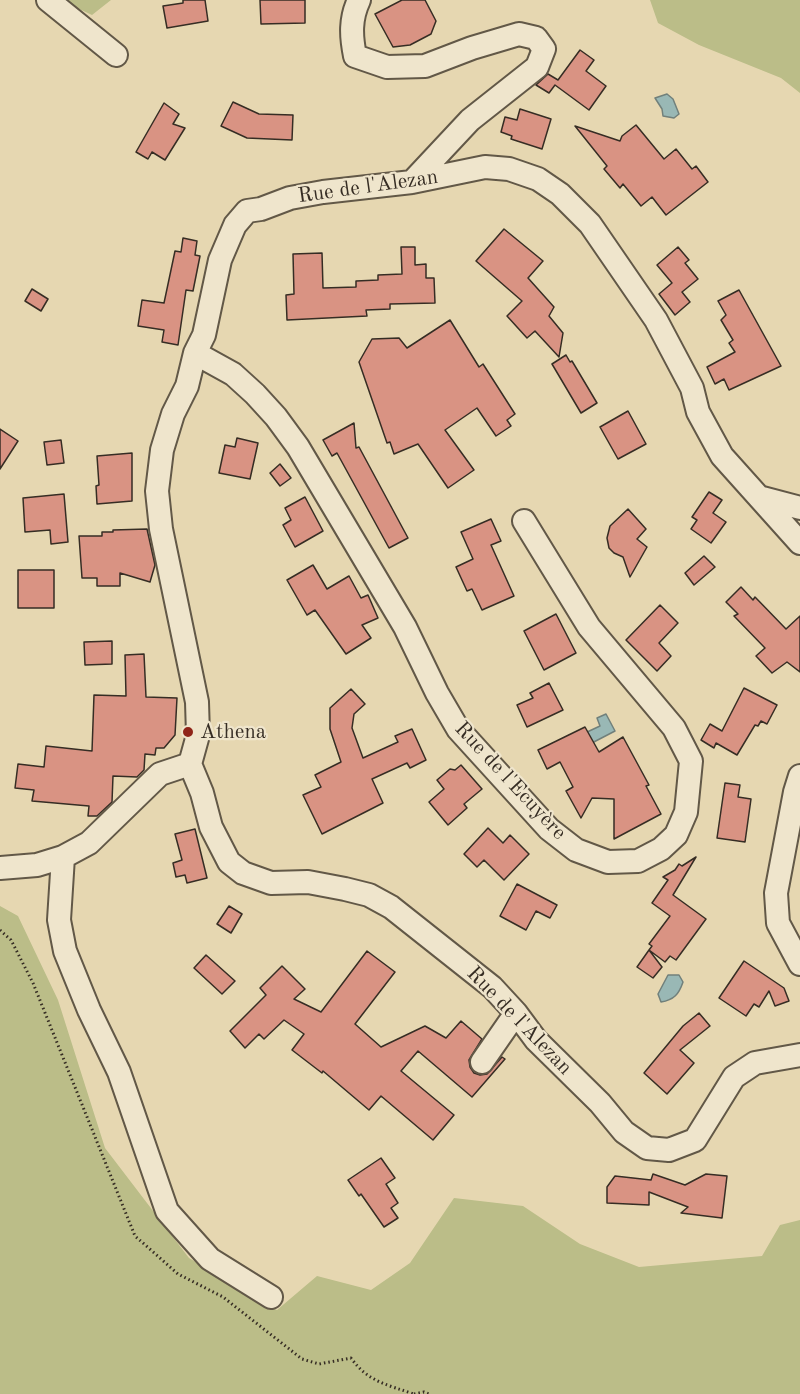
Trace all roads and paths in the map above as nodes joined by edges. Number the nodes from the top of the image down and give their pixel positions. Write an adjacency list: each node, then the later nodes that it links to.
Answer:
1 (48, 0): 3 (street)
2 (359, 0): 4 (street)
3 (116, 55)
4 (412, 182): 5 (street, Rue de l'Alezan); 6 (street, Rue de l'Alezan)
5 (195, 353): 8 (street, Rue de l'Ecuyère); 10 (street, Rue de l'Alezan)
6 (759, 497): 7 (street); 9 (street, Rue de l'Alezan)
7 (800, 508)
8 (524, 521)
9 (800, 543)
10 (190, 764): 12 (street); 15 (street, Rue de l'Alezan)
11 (800, 776): 14 (street)
12 (63, 857): 13 (street); 18 (street)
13 (0, 868)
14 (800, 964)
15 (516, 1013): 16 (street, Rue de l'Alezan); 17 (street)
16 (800, 1055)
17 (482, 1062)
18 (271, 1297)
19 (414, 1394): 20 (path)
20 (429, 1394)

